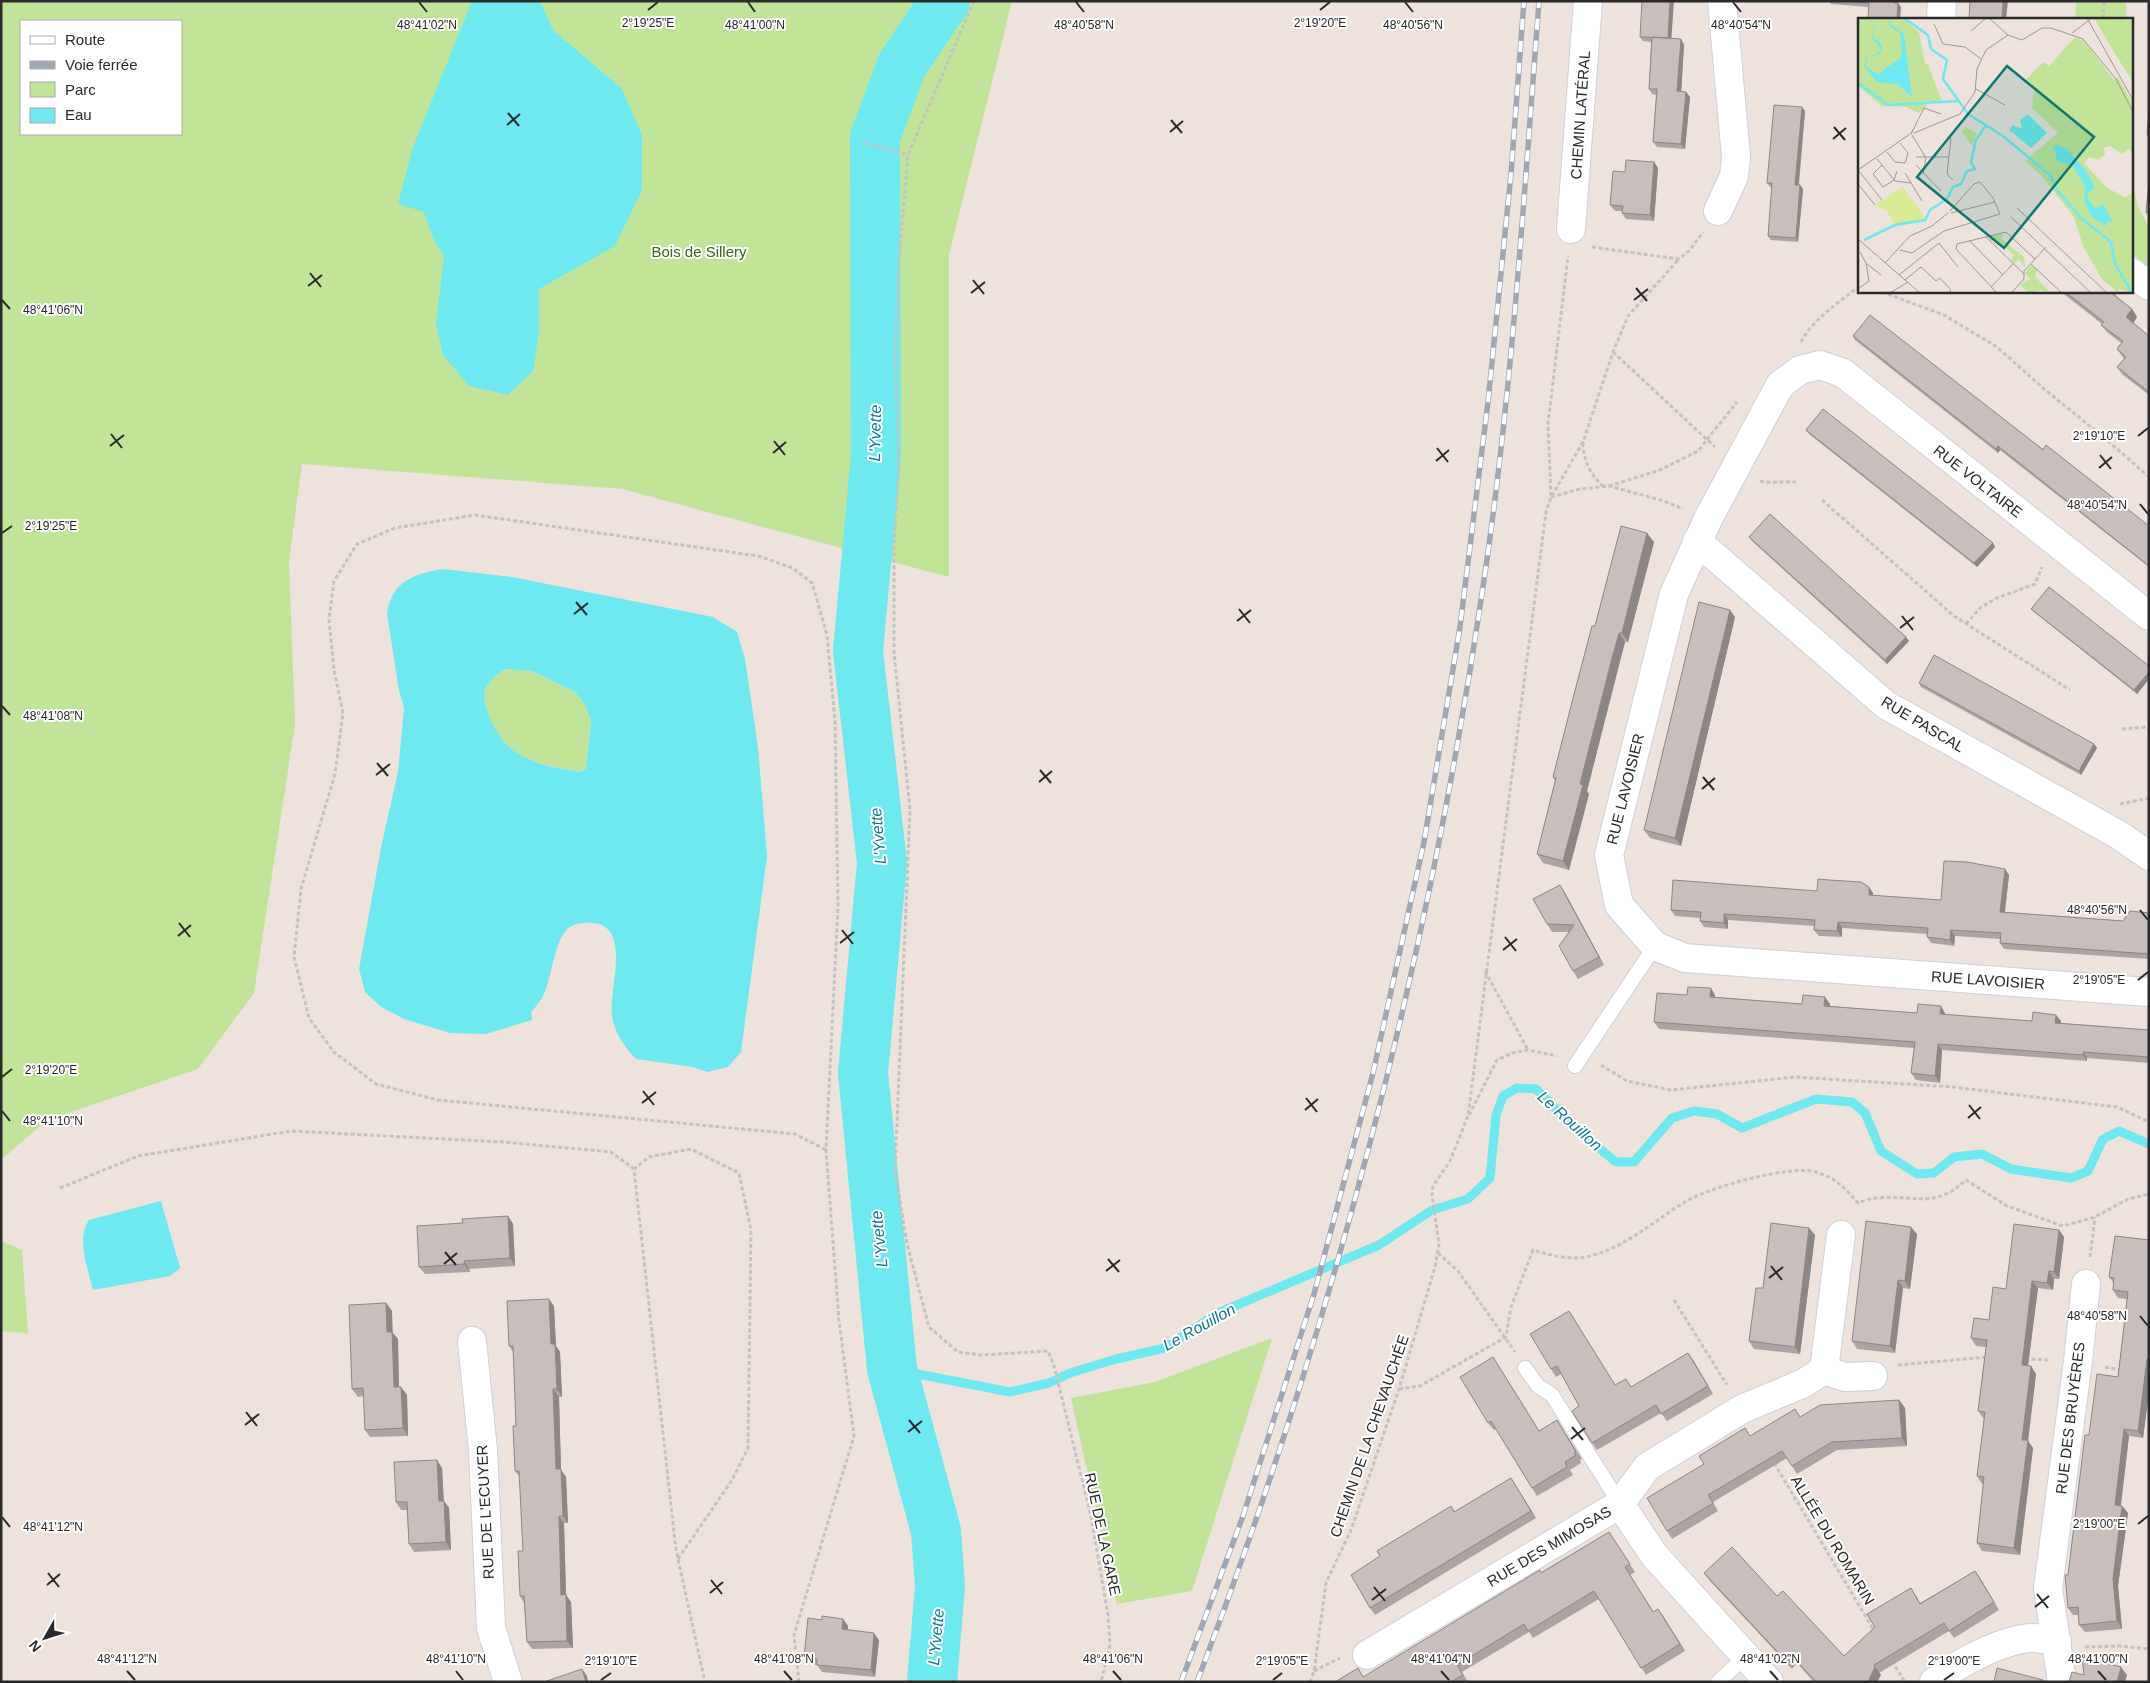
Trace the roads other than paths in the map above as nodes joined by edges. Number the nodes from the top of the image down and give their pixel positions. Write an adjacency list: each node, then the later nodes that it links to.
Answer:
1 (1588, 1): 6 (street, CHEMIN LATÉRAL)
2 (1722, 1): 5 (street)
3 (1942, 1): 4 (street)
4 (1941, 18)
5 (1718, 211)
6 (1570, 236)
7 (2132, 273): 8 (street)
8 (2149, 286)
9 (1800, 370): 10 (street, RUE LAVOISIER); 11 (street, RUE VOLTAIRE)
10 (1702, 530): 12 (street, RUE PASCAL); 13 (street, RUE LAVOISIER)
11 (2149, 616)
12 (2149, 856)
13 (1655, 946): 14 (street, RUE LAVOISIER); 15 (lane)
14 (2149, 992)
15 (1577, 1063)
16 (1841, 1235): 20 (street)
17 (2086, 1284): 23 (street, RUE DES BRUYÈRES)
18 (472, 1341): 26 (street, RUE DE L'ECUYER)
19 (1525, 1368): 22 (lane)
20 (1824, 1370): 21 (street); 22 (street, RUE DES MIMOSAS)
21 (1874, 1376)
22 (1620, 1504): 24 (street, RUE DES MIMOSAS); 25 (street)
23 (2057, 1641): 29 (street); 30 (street, RUE DES BRUYÈRES)
24 (1367, 1655)
25 (1746, 1656): 27 (lane); 28 (street)
26 (508, 1682)
27 (1718, 1682)
28 (1769, 1682)
29 (1934, 1682)
30 (2062, 1682)

